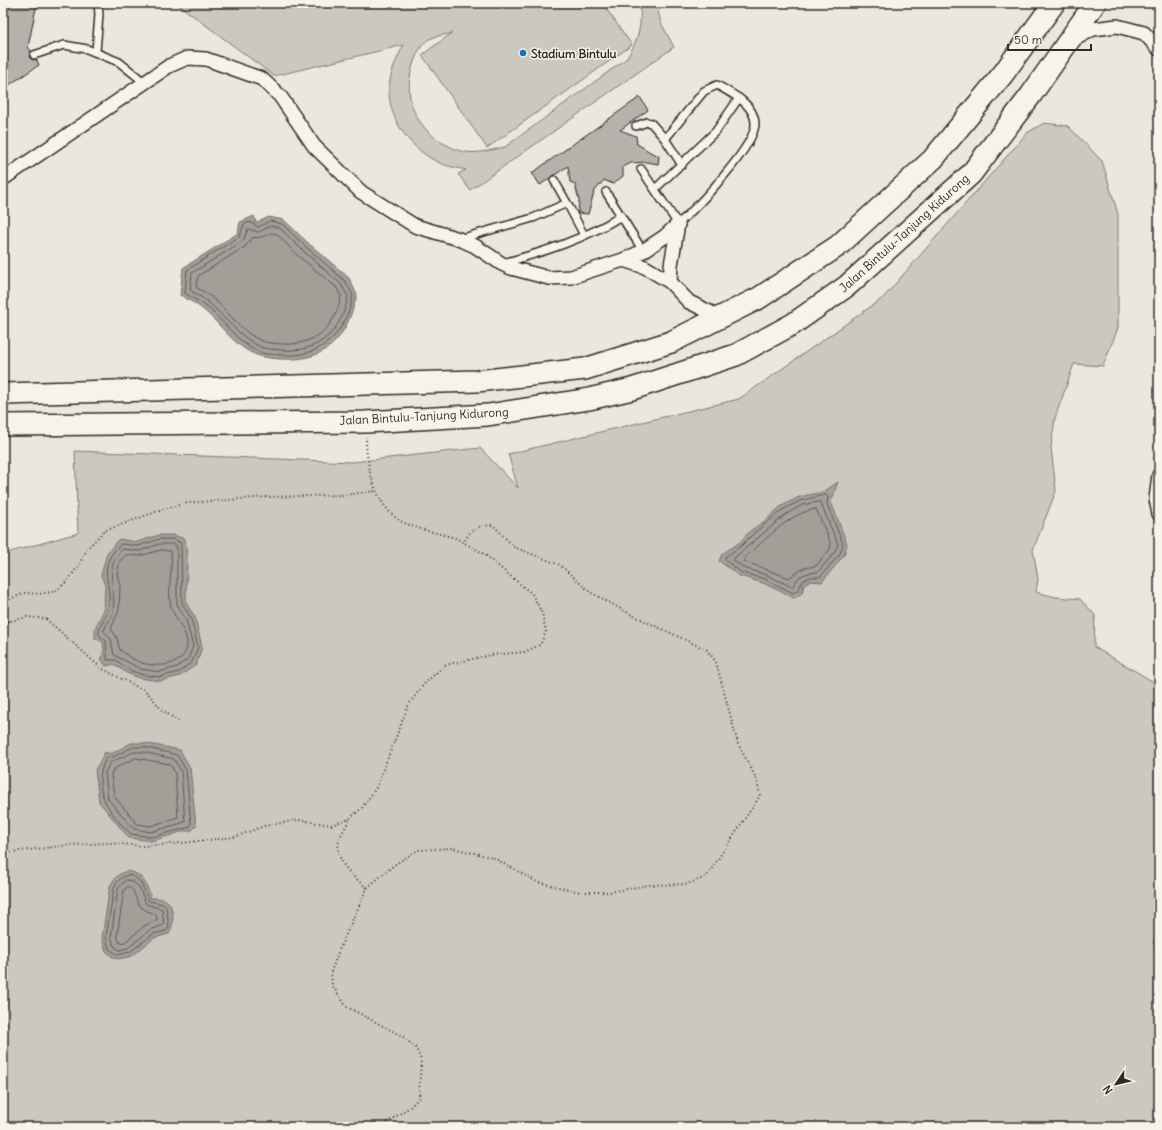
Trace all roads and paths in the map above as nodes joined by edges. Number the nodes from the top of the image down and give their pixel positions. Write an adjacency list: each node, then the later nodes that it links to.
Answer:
1 (98, 3): 6 (lane)
2 (1054, 3): 27 (main road)
3 (1096, 3): 4 (main road, Jalan Bintulu-Tanjung Kidurong)
4 (1068, 42): 5 (street); 29 (main road, Jalan Bintulu-Tanjung Kidurong)
5 (1159, 49)
6 (96, 51): 7 (lane); 8 (lane)
7 (34, 55)
8 (144, 82): 14 (street); 22 (street)
9 (739, 98): 11 (lane); 12 (lane); 20 (lane)
10 (636, 126): 11 (lane)
11 (665, 139): 12 (lane)
12 (682, 165): 16 (lane)
13 (641, 169): 16 (lane)
14 (3, 179)
15 (554, 180): 18 (lane)
16 (656, 190): 20 (lane)
17 (606, 192): 19 (lane)
18 (566, 203): 21 (lane); 22 (lane)
19 (621, 216): 21 (lane); 23 (lane)
20 (678, 224): 23 (street); 26 (street)
21 (584, 235): 25 (lane)
22 (459, 239): 25 (street)
23 (643, 251): 24 (street)
24 (623, 260): 25 (street); 26 (street)
25 (502, 264)
26 (670, 282): 27 (street)
27 (720, 317): 28 (main road)
28 (3, 394)
29 (365, 422): 30 (main road, Jalan Bintulu-Tanjung Kidurong); 32 (path)
30 (3, 425)
31 (1159, 474): 33 (street)
32 (376, 490): 34 (path); 35 (path)
33 (1159, 514)
34 (464, 542): 38 (path); 40 (path)
35 (3, 612)
36 (3, 622): 37 (path)
37 (181, 722)
38 (349, 819): 39 (path); 40 (path)
39 (3, 853)
40 (367, 888): 41 (path)
41 (380, 1127)

